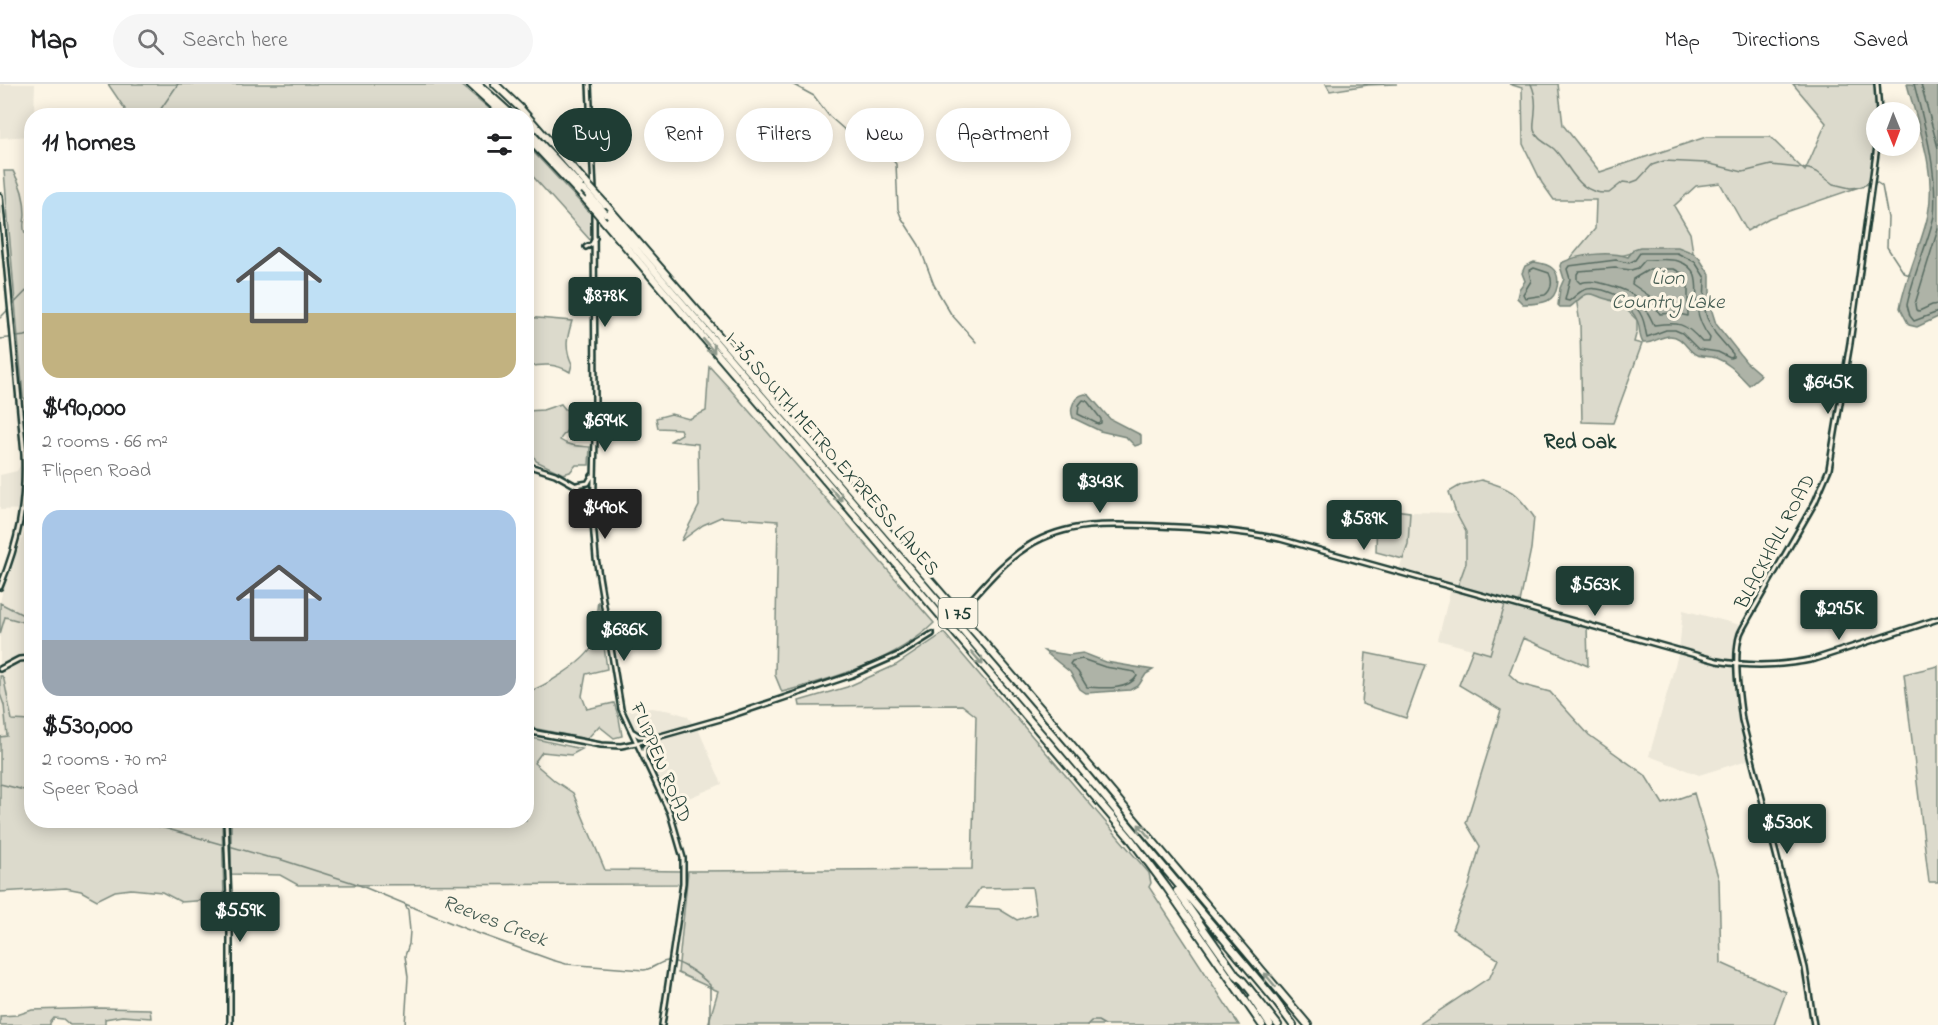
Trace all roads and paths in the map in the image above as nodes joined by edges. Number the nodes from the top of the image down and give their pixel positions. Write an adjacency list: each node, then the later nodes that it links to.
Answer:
1 (470, 84): 7 (highway)
2 (478, 84): 8 (highway)
3 (495, 84): 9 (highway, I 75, one-way to 3, bridge)
4 (589, 84): 15 (street)
5 (1877, 84): 6 (street)
6 (1878, 102)
7 (496, 108)
8 (504, 108)
9 (520, 108)
10 (534, 124): 47 (highway, I 75, one-way to 10, bridge)
11 (534, 137): 39 (highway, I-75 SOUTH METRO EXPRESS LANES, bridge)
12 (534, 145): 43 (highway, I 75, one-way to 43, bridge)
13 (1877, 156): 31 (street, BLACKHALL ROAD)
14 (0, 196): 19 (street)
15 (595, 237): 16 (street); 17 (street)
16 (586, 247)
17 (595, 408)
18 (595, 438): 21 (street, FLIPPEN ROAD)
19 (24, 454)
20 (534, 467): 22 (street)
21 (594, 472): 22 (street); 24 (street, FLIPPEN ROAD)
22 (574, 485): 24 (street)
23 (24, 495): 25 (street)
24 (594, 496): 33 (street, FLIPPEN ROAD)
25 (22, 511): 26 (street)
26 (0, 586)
27 (968, 603): 31 (street)
28 (1938, 619): 31 (street)
29 (932, 634): 35 (street)
30 (24, 658): 32 (street)
31 (1738, 664): 48 (street, BLACKHALL ROAD)
32 (0, 669)
33 (631, 731): 35 (street); 36 (street, FLIPPEN ROAD)
34 (534, 732): 36 (street)
35 (655, 737): 36 (street); 37 (street)
36 (636, 743): 37 (street, FLIPPEN ROAD)
37 (644, 759): 42 (street, FLIPPEN ROAD)
38 (226, 828): 41 (street)
39 (1155, 858): 40 (highway, I-75 SOUTH METRO EXPRESS LANES); 46 (highway, I-75 SOUTH METRO EXPRESS LANES)
40 (1236, 975): 44 (highway); 45 (highway, I-75 SOUTH METRO EXPRESS LANES)
41 (230, 1025)
42 (662, 1025)
43 (1262, 1025)
44 (1270, 1025)
45 (1278, 1025)
46 (1295, 1025)
47 (1308, 1025)
48 (1814, 1025)

